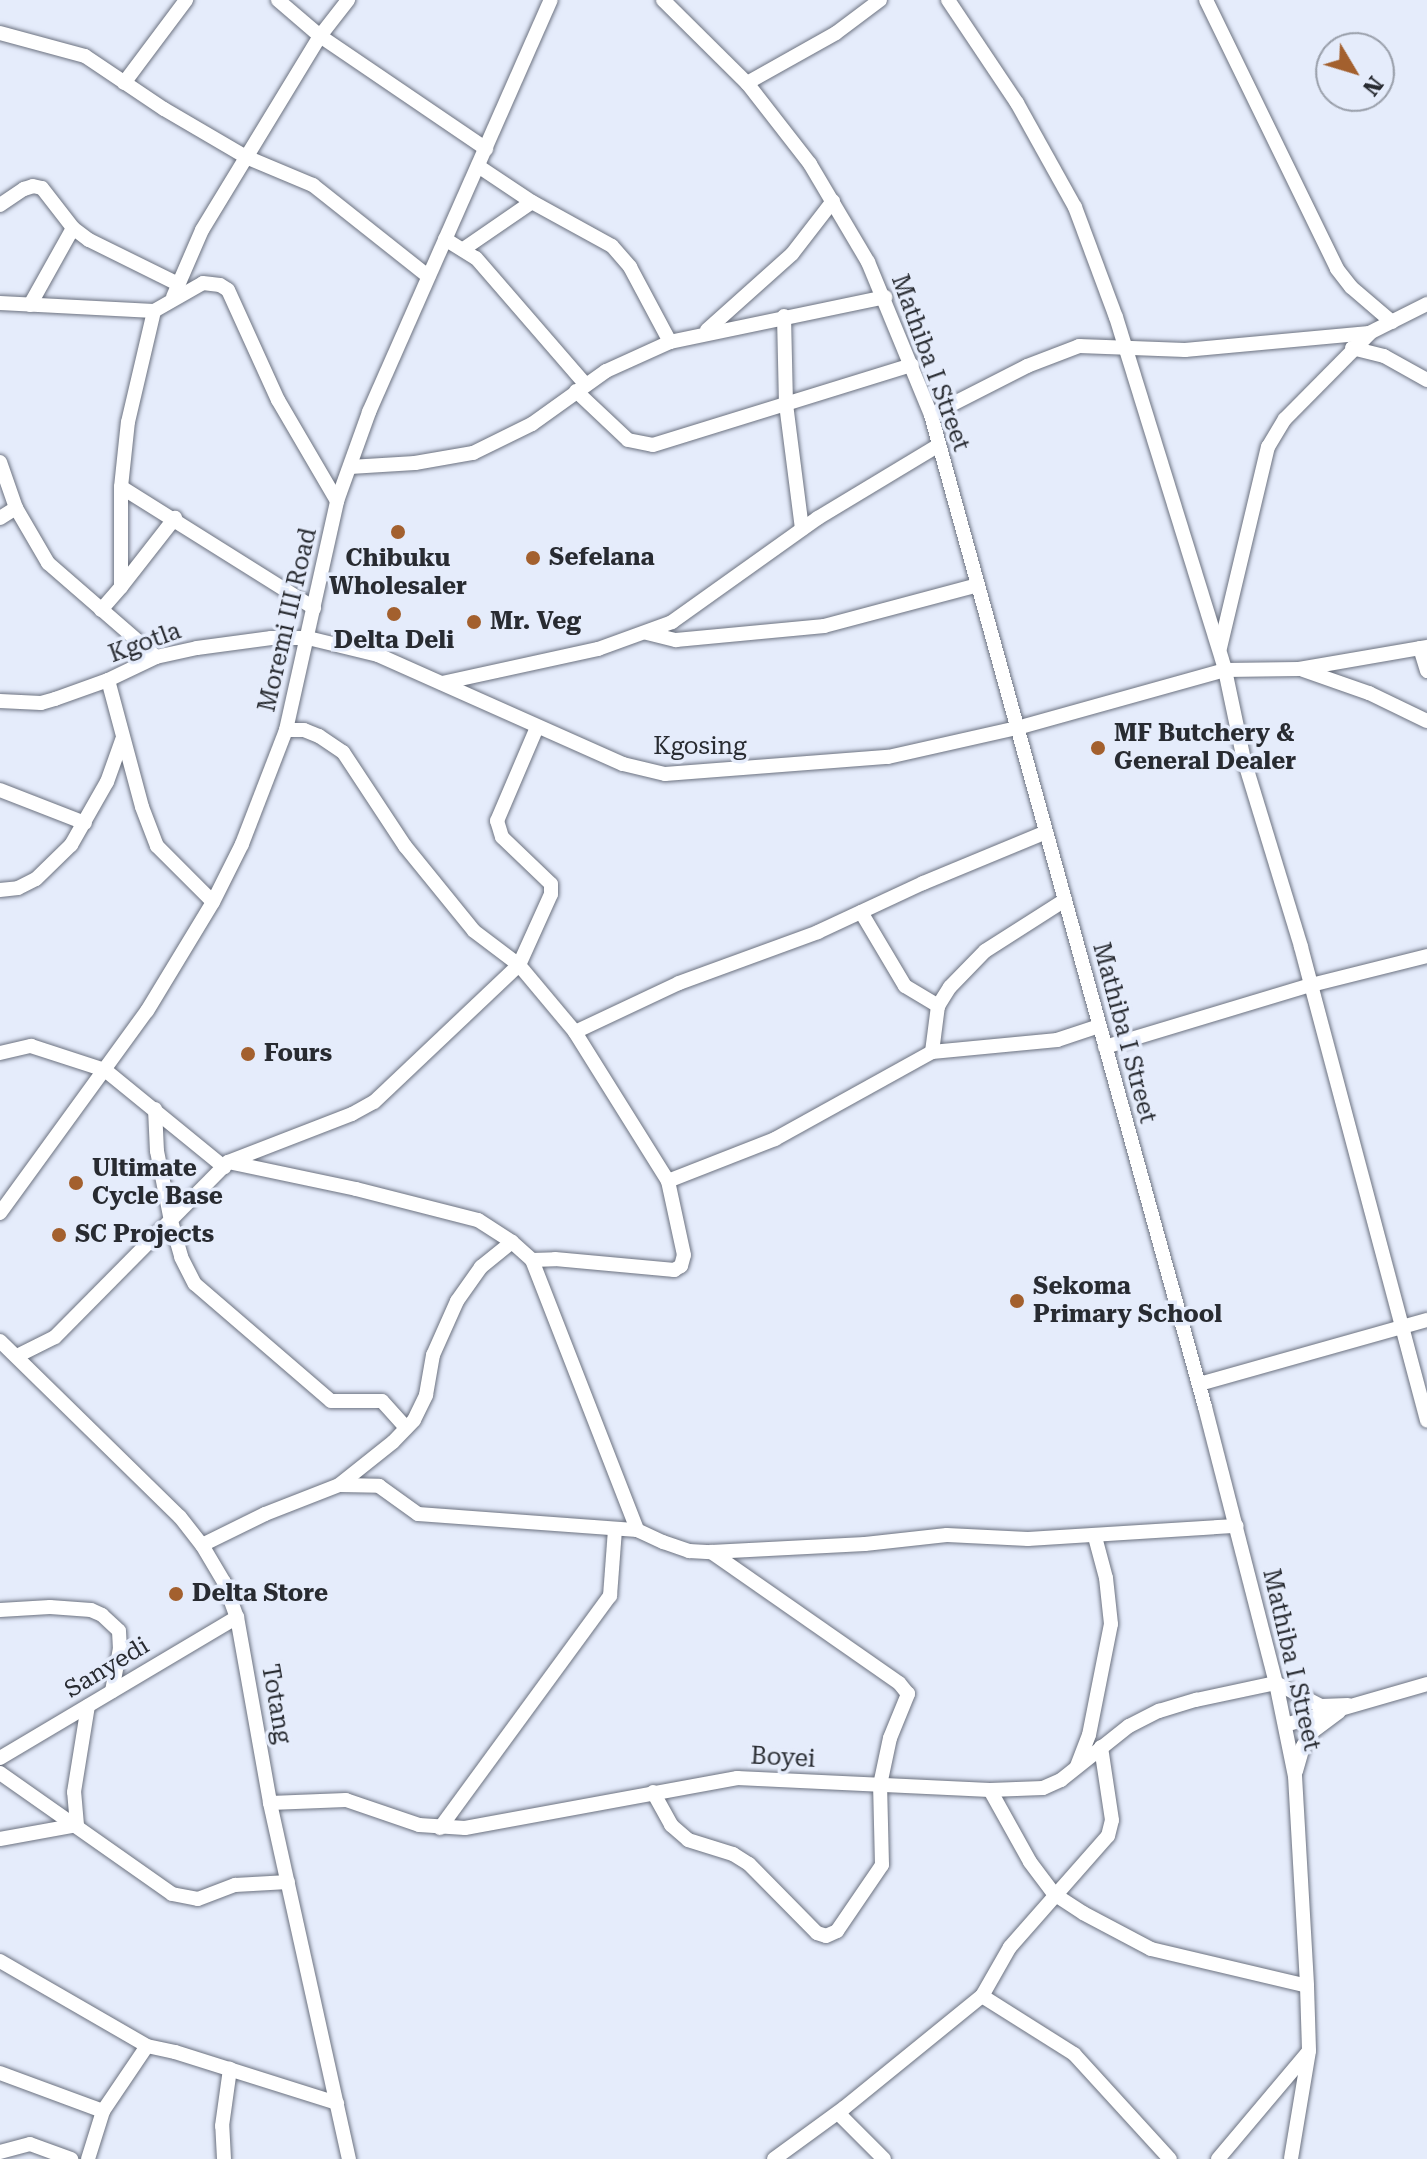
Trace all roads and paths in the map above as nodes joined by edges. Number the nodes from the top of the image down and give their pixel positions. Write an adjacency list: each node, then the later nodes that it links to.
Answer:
1 (186, 0): 11 (street)
2 (278, 0): 10 (street)
3 (348, 0): 10 (street)
4 (551, 0): 13 (street, Moremi III Road)
5 (663, 0): 12 (street, Mathiba I Street)
6 (880, 0): 12 (street)
7 (948, 0): 35 (street)
8 (1206, 0): 30 (street)
9 (0, 33): 11 (street)
10 (320, 36): 13 (street); 14 (street)
11 (124, 83): 14 (street)
12 (747, 83): 16 (street, Mathiba I Street)
13 (486, 149): 15 (street, Moremi III Road)
14 (246, 157): 22 (street); 23 (street)
15 (478, 166): 17 (street); 20 (street, Moremi III Road)
16 (833, 201): 24 (street, Mathiba I Street); 31 (street)
17 (532, 202): 21 (street); 33 (street)
18 (0, 205): 19 (street)
19 (73, 228): 23 (street); 27 (street)
20 (445, 239): 21 (street); 22 (street, Moremi III Road)
21 (465, 248): 38 (street)
22 (428, 276): 43 (street, Moremi III Road)
23 (175, 291): 28 (street); 45 (street)
24 (885, 297): 29 (street); 36 (street, Mathiba I Street)
25 (0, 303): 27 (street)
26 (1427, 304): 30 (street)
27 (30, 305): 28 (street)
28 (154, 311): 44 (street)
29 (784, 316): 31 (street); 39 (street)
30 (1392, 322): 32 (street)
31 (704, 333): 33 (street)
32 (1369, 333): 34 (street); 35 (street)
33 (670, 342): 38 (street)
34 (1352, 348): 37 (street); 57 (street)
35 (1126, 350): 40 (street); 57 (street)
36 (912, 365): 39 (street); 40 (street, Mathiba I Street)
37 (1427, 380)
38 (580, 387): 39 (street); 43 (street)
39 (786, 404): 49 (street)
40 (931, 415): 41 (street, Mathiba I Street)
41 (939, 445): 49 (street); 50 (street, Mathiba I Street)
42 (0, 462): 46 (street)
43 (350, 467): 45 (street, Moremi III Road)
44 (121, 487): 48 (street); 51 (street)
45 (337, 501): 52 (street, Moremi III Road)
46 (16, 508): 47 (street); 53 (street)
47 (0, 518)
48 (175, 518): 51 (street); 52 (street)
49 (802, 529): 54 (street)
50 (978, 585): 54 (street); 67 (street, Mathiba I Street)
51 (121, 587): 53 (street)
52 (314, 608): 55 (street, Moremi III Road)
53 (101, 610): 58 (street)
54 (647, 633): 63 (street)
55 (308, 638): 58 (street, Kgotla); 63 (street, Kgosing); 68 (street, Moremi III Road)
56 (1424, 648): 59 (street); 61 (street)
57 (1220, 649): 60 (street)
58 (156, 657): 62 (street, Kgotla)
59 (1299, 669): 60 (street, Kgosing); 65 (street)
60 (1225, 670): 67 (street, Kgosing); 79 (street)
61 (1427, 671)
62 (108, 680): 64 (street, Kgotla); 69 (street)
63 (442, 683): 66 (street, Kgosing)
64 (0, 701)
65 (1427, 721)
66 (537, 727): 67 (street, Kgosing); 78 (street)
67 (1017, 728): 72 (street, Mathiba I Street)
68 (286, 730): 75 (street, Moremi III Road); 78 (street)
69 (122, 740): 71 (street); 75 (street)
70 (0, 790): 71 (street)
71 (85, 823): 73 (street)
72 (1046, 832): 74 (street, Mathiba I Street); 76 (street)
73 (0, 890)
74 (1065, 900): 80 (street); 81 (street, Mathiba I Street)
75 (213, 902): 86 (street, Moremi III Road)
76 (861, 912): 80 (street); 82 (street)
77 (1427, 956): 79 (street)
78 (519, 965): 82 (street); 88 (street)
79 (1311, 985): 83 (street); 95 (street)
80 (938, 1006): 84 (street)
81 (1099, 1026): 83 (street, Mathiba I Street); 84 (street)
82 (575, 1032): 89 (street)
83 (1105, 1047): 98 (street, Mathiba I Street)
84 (932, 1052): 89 (street)
85 (0, 1053): 86 (street)
86 (105, 1070): 87 (street); 90 (street, Moremi III Road)
87 (155, 1109): 88 (street); 91 (street)
88 (226, 1164): 91 (street); 92 (street)
89 (668, 1181): 93 (street)
90 (0, 1213)
91 (171, 1221): 97 (street); 100 (street)
92 (512, 1242): 93 (street); 100 (street)
93 (532, 1260): 104 (street)
94 (1427, 1320): 95 (street)
95 (1402, 1327): 98 (street); 99 (street)
96 (0, 1341): 97 (street, Totang)
97 (17, 1356): 106 (street, Totang)
98 (1199, 1384): 102 (street, Mathiba I Street)
99 (1427, 1421)
100 (406, 1428): 101 (street)
101 (339, 1485): 103 (street); 106 (street)
102 (1237, 1526): 105 (street); 110 (street, Mathiba I Street)
103 (615, 1529): 104 (street); 126 (street)
104 (637, 1530): 107 (street)
105 (1095, 1537): 107 (street); 118 (street)
106 (202, 1545): 109 (street, Totang)
107 (711, 1552): 121 (street)
108 (0, 1610): 112 (street)
109 (237, 1617): 112 (street, Sanyedi); 124 (street, Totang)
110 (1276, 1683): 113 (street); 115 (street, Mathiba I Street); 116 (street, Boyei)
111 (1427, 1684): 113 (street)
112 (112, 1691): 114 (street, Sanyedi)
113 (1348, 1705): 115 (street); 120 (street)
114 (88, 1706): 117 (street, Sanyedi); 125 (street)
115 (1285, 1725): 120 (street, Mathiba I Street)
116 (1101, 1747): 118 (street, Boyei); 129 (street)
117 (0, 1758)
118 (1077, 1767): 122 (street, Boyei)
119 (0, 1773): 125 (street)
120 (1295, 1776): 131 (street, Mathiba I Street)
121 (880, 1785): 122 (street, Boyei); 123 (street, Boyei); 123 (street)
122 (990, 1790): 129 (street)
123 (653, 1792): 126 (street, Boyei)
124 (270, 1803): 126 (street, Boyei); 128 (street, Totang)
125 (77, 1825): 127 (street); 128 (street)
126 (440, 1828)
127 (0, 1839)
128 (288, 1882): 137 (street, Totang)
129 (1054, 1894): 131 (street); 132 (street)
130 (0, 1961): 133 (street)
131 (1307, 1986): 134 (street, Mathiba I Street)
132 (982, 1996): 139 (street); 147 (street)
133 (147, 2046): 135 (street); 138 (street)
134 (1309, 2051): 148 (street); 149 (street, Mathiba I Street)
135 (230, 2069): 137 (street); 143 (street)
136 (0, 2073): 138 (street)
137 (337, 2103): 144 (street, Totang)
138 (103, 2111): 142 (street)
139 (838, 2113): 145 (street); 146 (street)
140 (0, 2152): 141 (street)
141 (71, 2159)
142 (88, 2159)
143 (224, 2159)
144 (349, 2159)
145 (774, 2159)
146 (884, 2159)
147 (1170, 2159)
148 (1218, 2159)
149 (1291, 2159)

